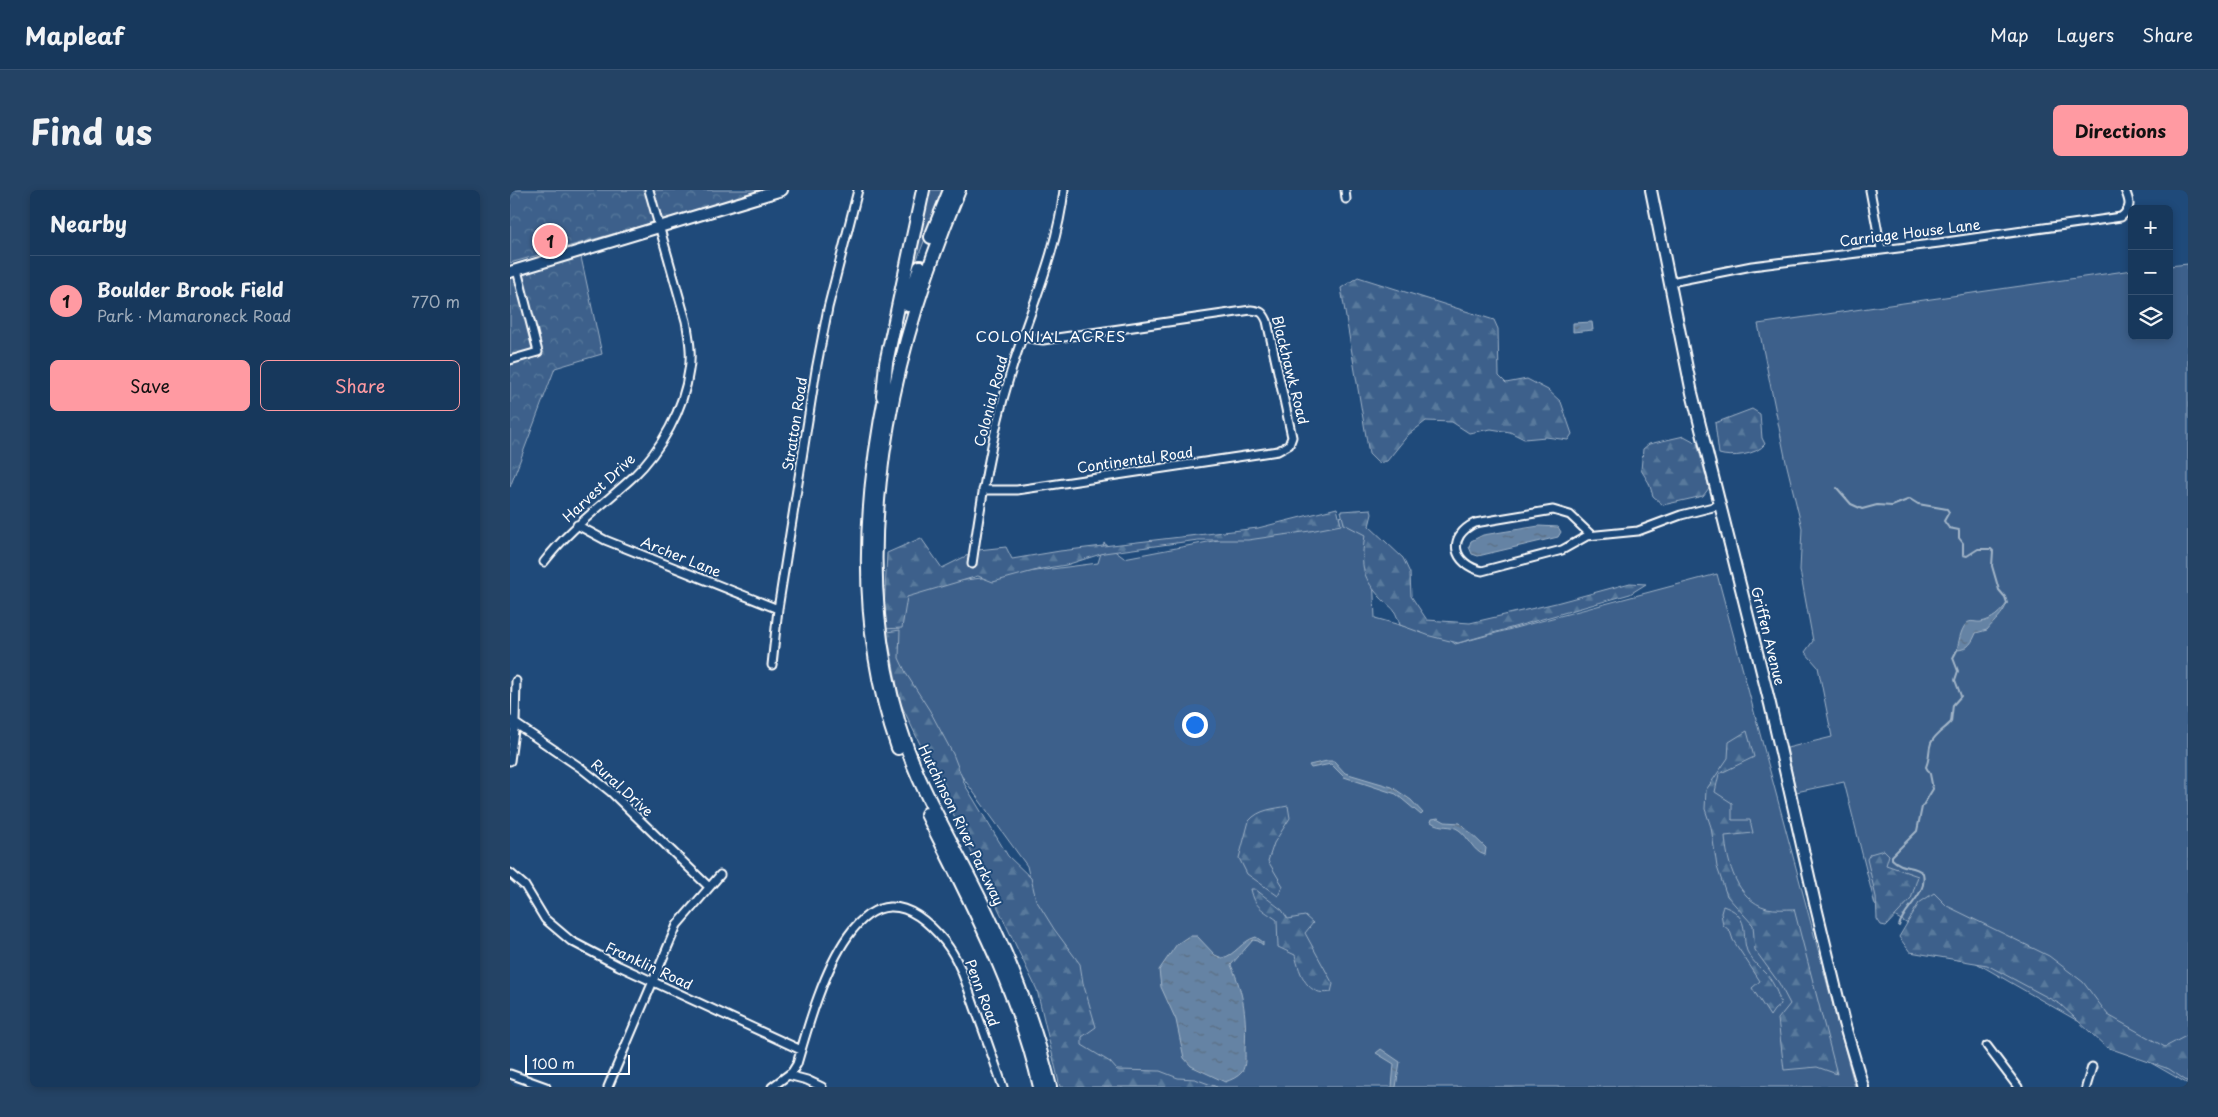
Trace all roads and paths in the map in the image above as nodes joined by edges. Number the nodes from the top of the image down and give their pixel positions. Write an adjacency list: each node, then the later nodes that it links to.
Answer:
1 (649, 190): 13 (street, Harvest Drive)
2 (782, 190): 13 (street)
3 (858, 190): 27 (street, Stratton Road)
4 (924, 190): 19 (highway)
5 (950, 190): 19 (highway, Hutchinson River Parkway)
6 (959, 190): 47 (highway, Hutchinson River Parkway)
7 (1064, 190): 17 (street, Colonial Road)
8 (1345, 190): 12 (street)
9 (1652, 190): 16 (street, Griffen Avenue)
10 (1870, 190): 14 (street)
11 (2125, 190): 14 (street, Carriage House Lane)
12 (1346, 199)
13 (661, 227): 15 (street); 23 (street, Harvest Drive)
14 (1881, 249): 16 (street, Carriage House Lane)
15 (513, 271): 18 (street)
16 (1671, 282): 22 (street, Griffen Avenue)
17 (1022, 337): 20 (street, Blackhawk Road); 21 (street, Colonial Road)
18 (510, 360)
19 (882, 409): 46 (highway, Hutchinson River Parkway)
20 (1289, 445): 21 (street, Continental Road)
21 (983, 490): 26 (street, Colonial Road)
22 (1721, 505): 24 (street); 48 (street, Griffen Avenue)
23 (577, 525): 25 (street, Harvest Drive); 27 (street, Archer Lane)
24 (1591, 535): 24 (street)
25 (544, 562)
26 (972, 564)
27 (778, 609): 28 (street, Stratton Road)
28 (772, 665)
29 (516, 681): 30 (street)
30 (512, 721): 31 (street); 34 (street, Rural Drive)
31 (510, 761)
32 (510, 873): 35 (street, Franklin Road)
33 (720, 875): 34 (street)
34 (709, 887): 35 (street)
35 (653, 982): 37 (street, Franklin Road); 42 (street)
36 (1987, 1046): 49 (street)
37 (801, 1050): 40 (street); 45 (street, Penn Road)
38 (2092, 1067): 50 (street)
39 (510, 1074): 41 (street)
40 (788, 1075): 43 (street); 44 (street)
41 (546, 1087)
42 (608, 1087)
43 (772, 1087)
44 (822, 1087)
45 (1003, 1087)
46 (1040, 1087)
47 (1051, 1087)
48 (1863, 1087)
49 (2018, 1087)
50 (2086, 1087)

